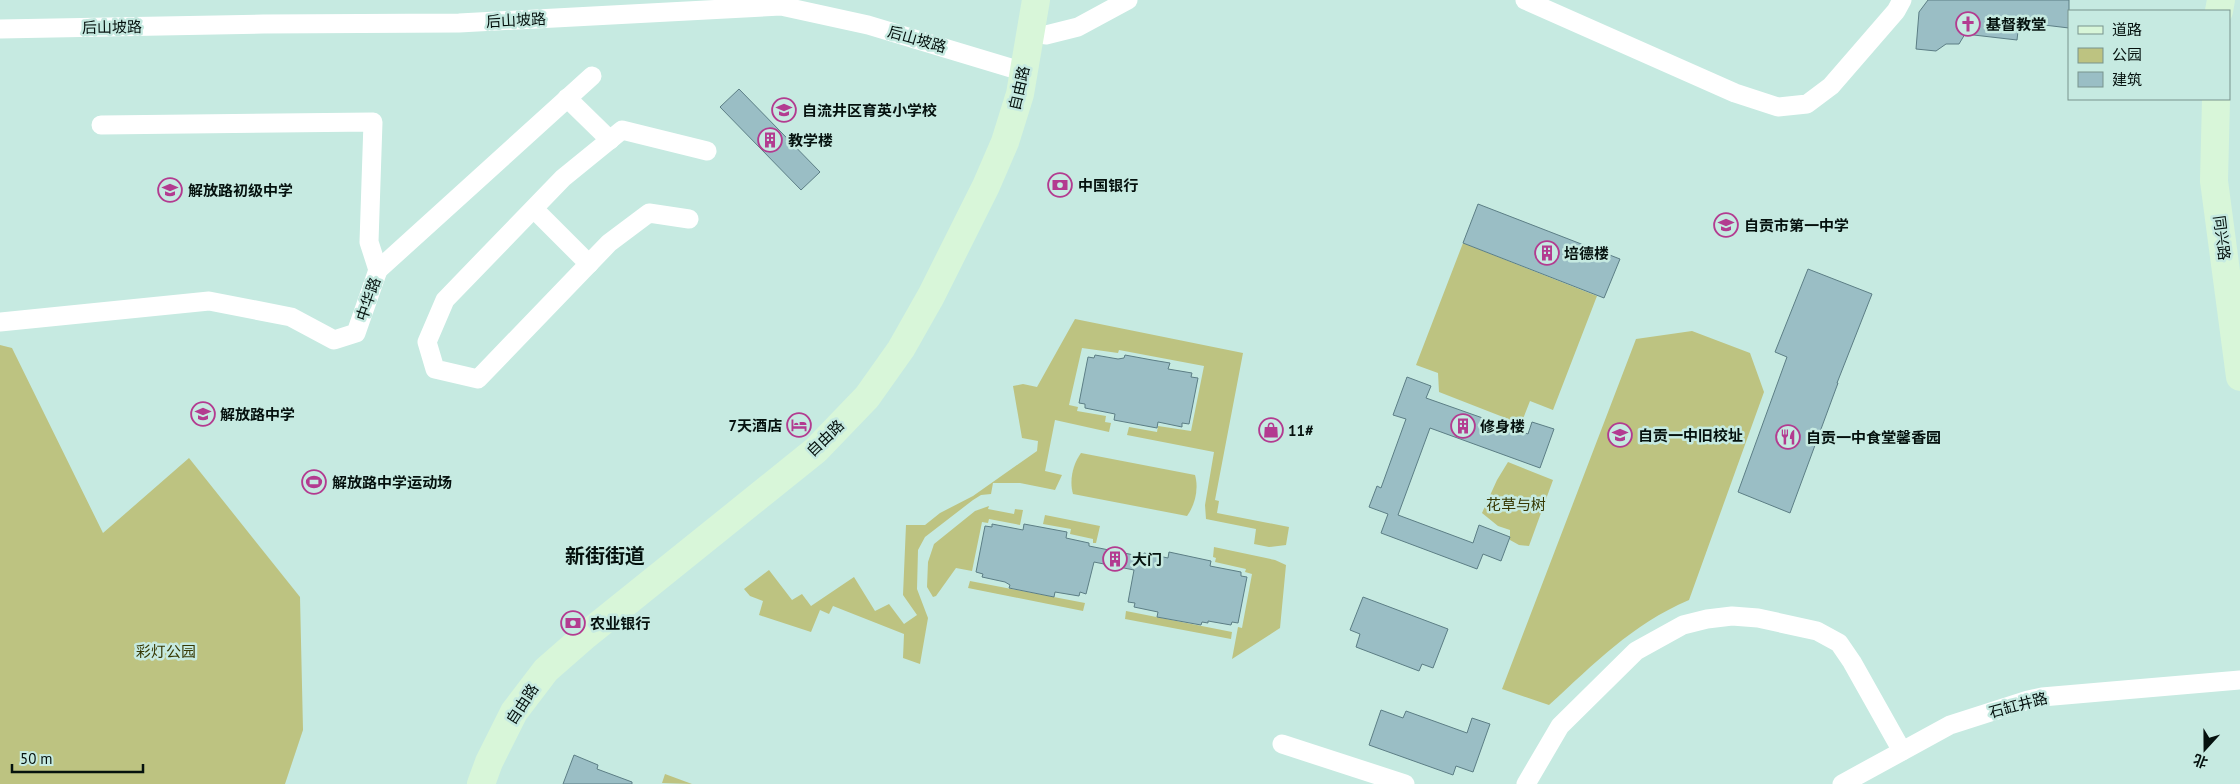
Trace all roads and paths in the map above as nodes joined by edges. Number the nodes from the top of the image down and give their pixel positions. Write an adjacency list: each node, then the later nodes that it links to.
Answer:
1 (1036, 0): 8 (main road, 自由路)
2 (1052, 0): 7 (main road, 自由路)
3 (1128, 0): 7 (street)
4 (1525, 0): 5 (street)
5 (1902, 0)
6 (0, 29): 8 (street, 后山坡路)
7 (1046, 35): 25 (main road, 自由路)
8 (1024, 72): 24 (main road, 自由路)
9 (592, 76): 10 (street)
10 (567, 98): 13 (street); 18 (street)
11 (2216, 100): 20 (main road, 同兴路)
12 (101, 125): 18 (street, 中华路)
13 (610, 140): 14 (street); 15 (street)
14 (707, 151)
15 (534, 209): 17 (street); 17 (street)
16 (689, 220): 17 (street)
17 (589, 264)
18 (378, 270): 19 (street, 中华路)
19 (4, 321)
20 (2240, 377)
21 (2240, 680): 23 (street, 石缸井路)
22 (1282, 744): 26 (street)
23 (1902, 751): 27 (street); 28 (street, 石缸井路)
24 (481, 784)
25 (497, 784)
26 (1405, 784)
27 (1526, 784)
28 (1842, 784)

